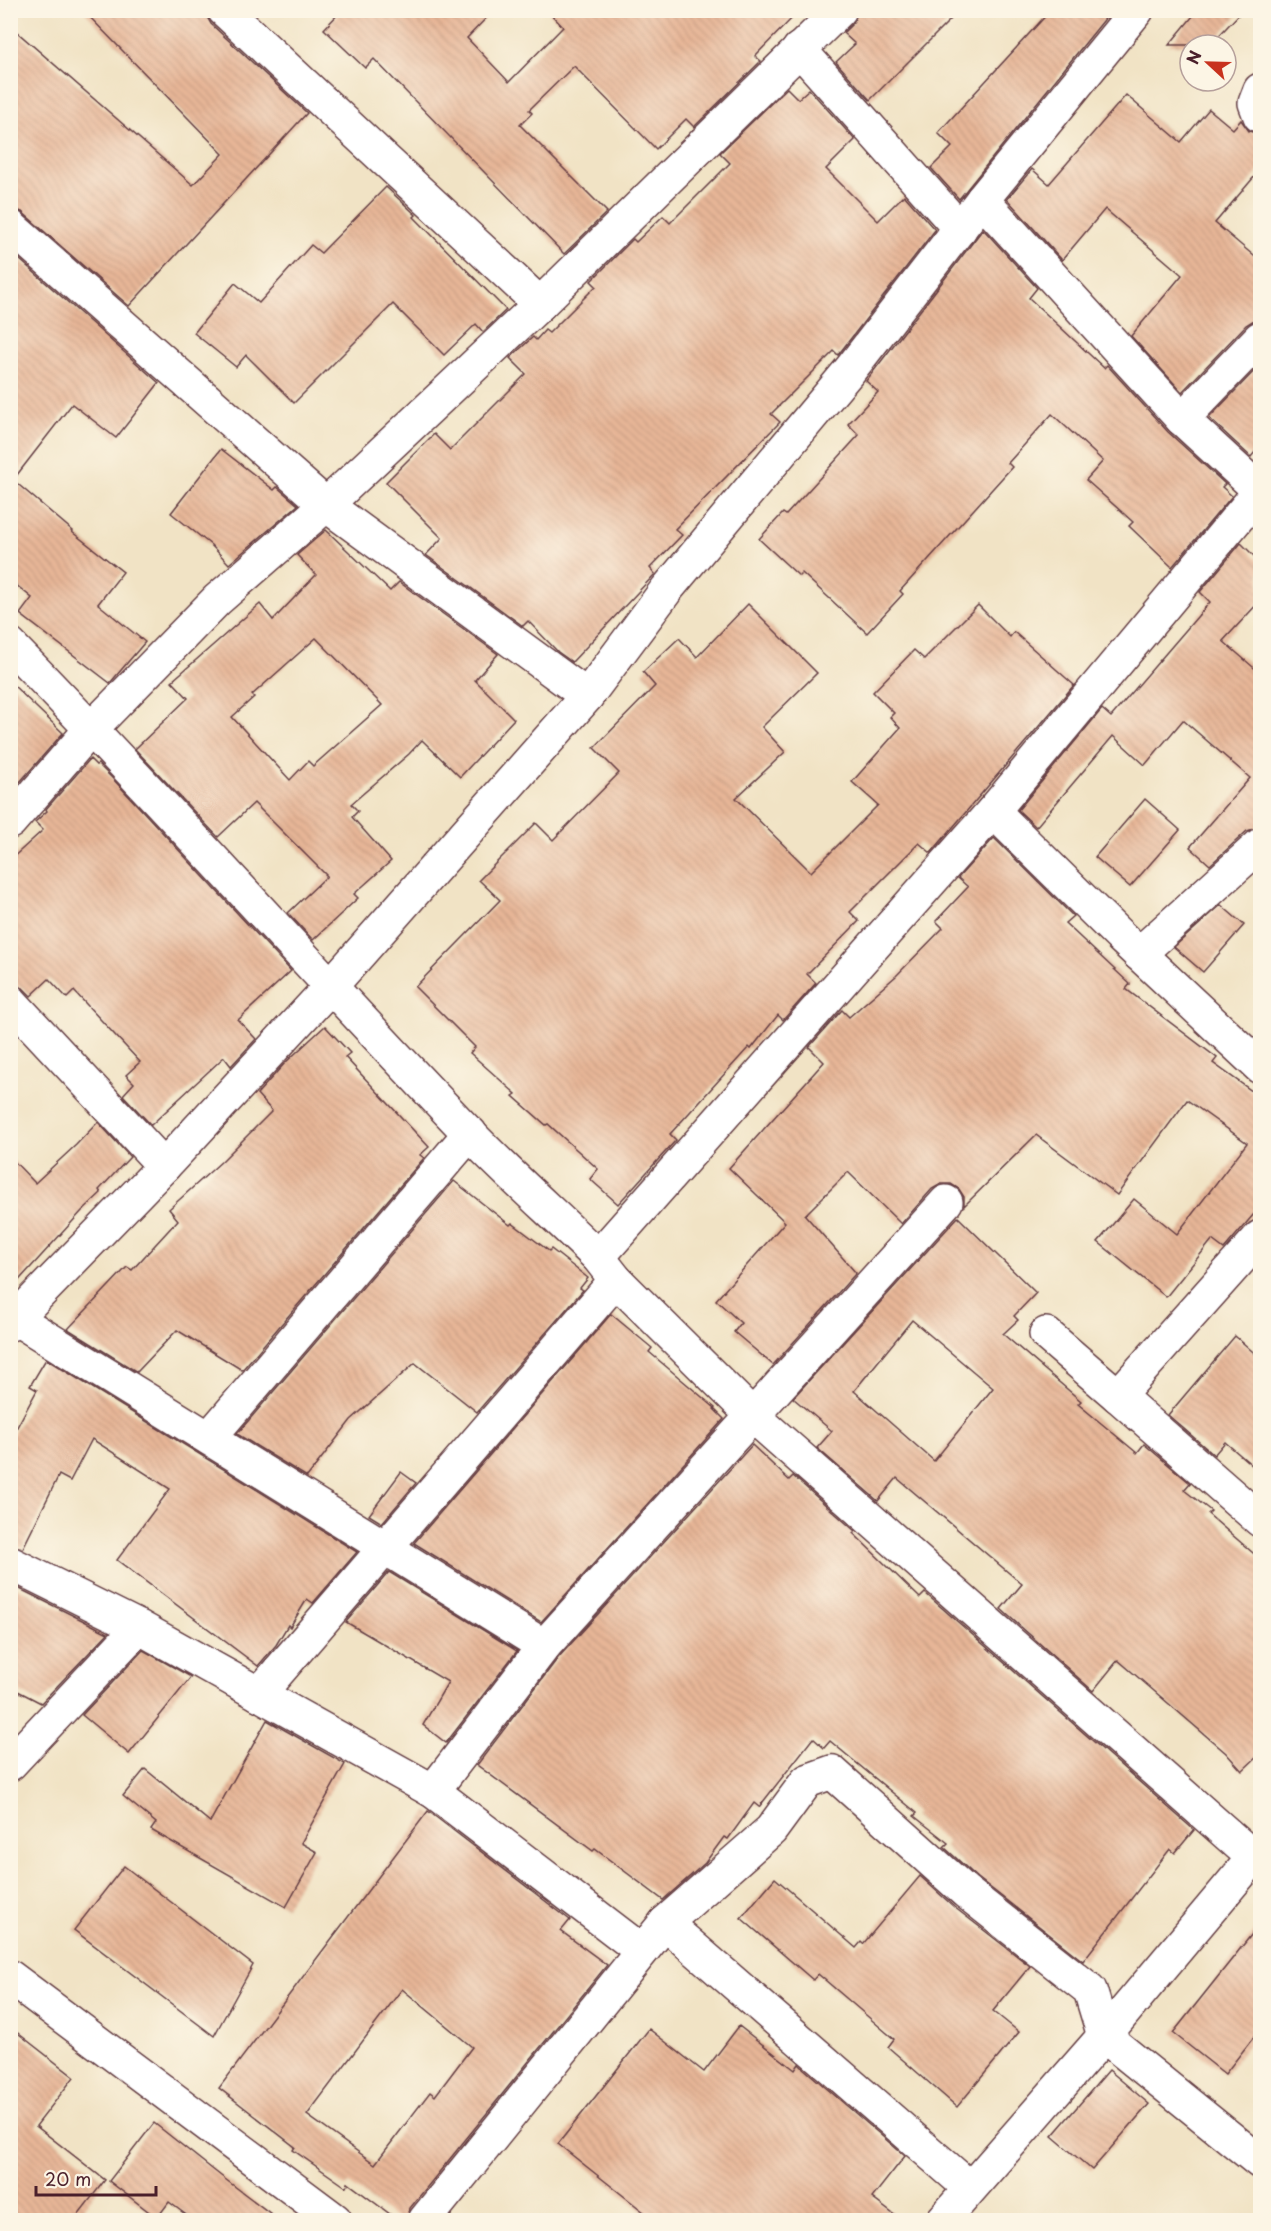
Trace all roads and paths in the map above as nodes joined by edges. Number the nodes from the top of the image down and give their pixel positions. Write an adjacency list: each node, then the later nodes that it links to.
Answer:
1 (224, 10): 10 (street)
2 (840, 10): 4 (street)
3 (1137, 10): 7 (street)
4 (799, 49): 9 (street); 10 (street)
5 (1260, 90): 6 (street)
6 (1260, 116)
7 (982, 200): 9 (street); 12 (street)
8 (10, 226): 14 (street)
9 (960, 229): 16 (street)
10 (540, 304): 14 (street)
11 (1260, 338): 12 (street)
12 (1182, 419): 13 (street)
13 (1260, 492): 18 (street)
14 (326, 505): 16 (street); 17 (street)
15 (10, 645): 17 (street)
16 (587, 696): 22 (street)
17 (92, 728): 19 (street); 22 (street)
18 (993, 811): 21 (street); 29 (street)
19 (10, 822)
20 (1260, 845): 21 (street)
21 (1139, 954): 24 (street)
22 (330, 987): 25 (street); 26 (street)
23 (10, 1001): 26 (street)
24 (1260, 1067)
25 (470, 1134): 29 (street); 34 (street)
26 (164, 1166): 30 (street)
27 (946, 1202): 33 (street)
28 (1260, 1237): 32 (street)
29 (607, 1269): 33 (street); 36 (street)
30 (12, 1319): 34 (street)
31 (1046, 1334): 32 (street)
32 (1118, 1396): 35 (street)
33 (752, 1415): 39 (street); 43 (street)
34 (209, 1438): 36 (street)
35 (1260, 1520)
36 (384, 1548): 39 (street); 40 (street)
37 (10, 1563): 38 (street)
38 (139, 1627): 40 (street); 41 (street)
39 (544, 1647): 42 (street)
40 (259, 1694): 42 (street)
41 (10, 1764)
42 (434, 1791): 45 (street)
43 (1259, 1857): 47 (street)
44 (665, 1923): 45 (street); 47 (street); 49 (street)
45 (642, 1951): 51 (street)
46 (10, 1977): 50 (street)
47 (1104, 2036): 48 (street); 49 (street)
48 (1260, 2162)
49 (970, 2188): 52 (street)
50 (335, 2220)
51 (425, 2220)
52 (943, 2220)

